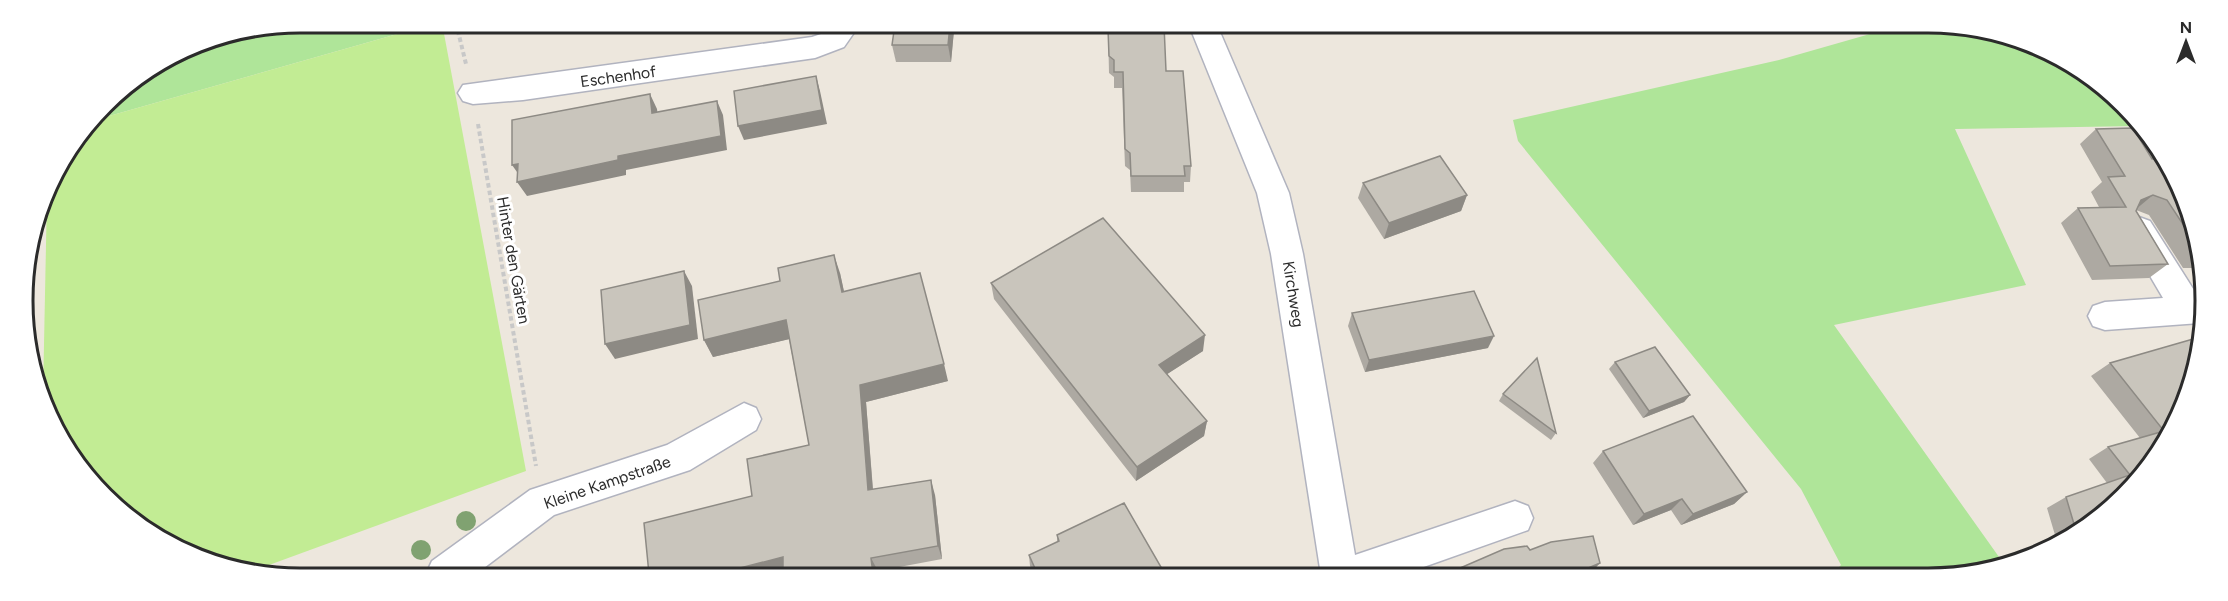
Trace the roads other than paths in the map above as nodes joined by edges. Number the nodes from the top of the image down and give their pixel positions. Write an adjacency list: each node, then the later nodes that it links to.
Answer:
1 (788, 33): 4 (street)
2 (839, 33): 4 (street, Eschenhof)
3 (1206, 33): 12 (street, Kirchweg)
4 (762, 55): 5 (street, Eschenhof)
5 (473, 93)
6 (2136, 225): 7 (street)
7 (2194, 309): 8 (street)
8 (2105, 316)
9 (744, 418): 11 (street, Kleine Kampstraße)
10 (1515, 518): 13 (street)
11 (453, 568)
12 (1339, 568)
13 (1370, 568)

